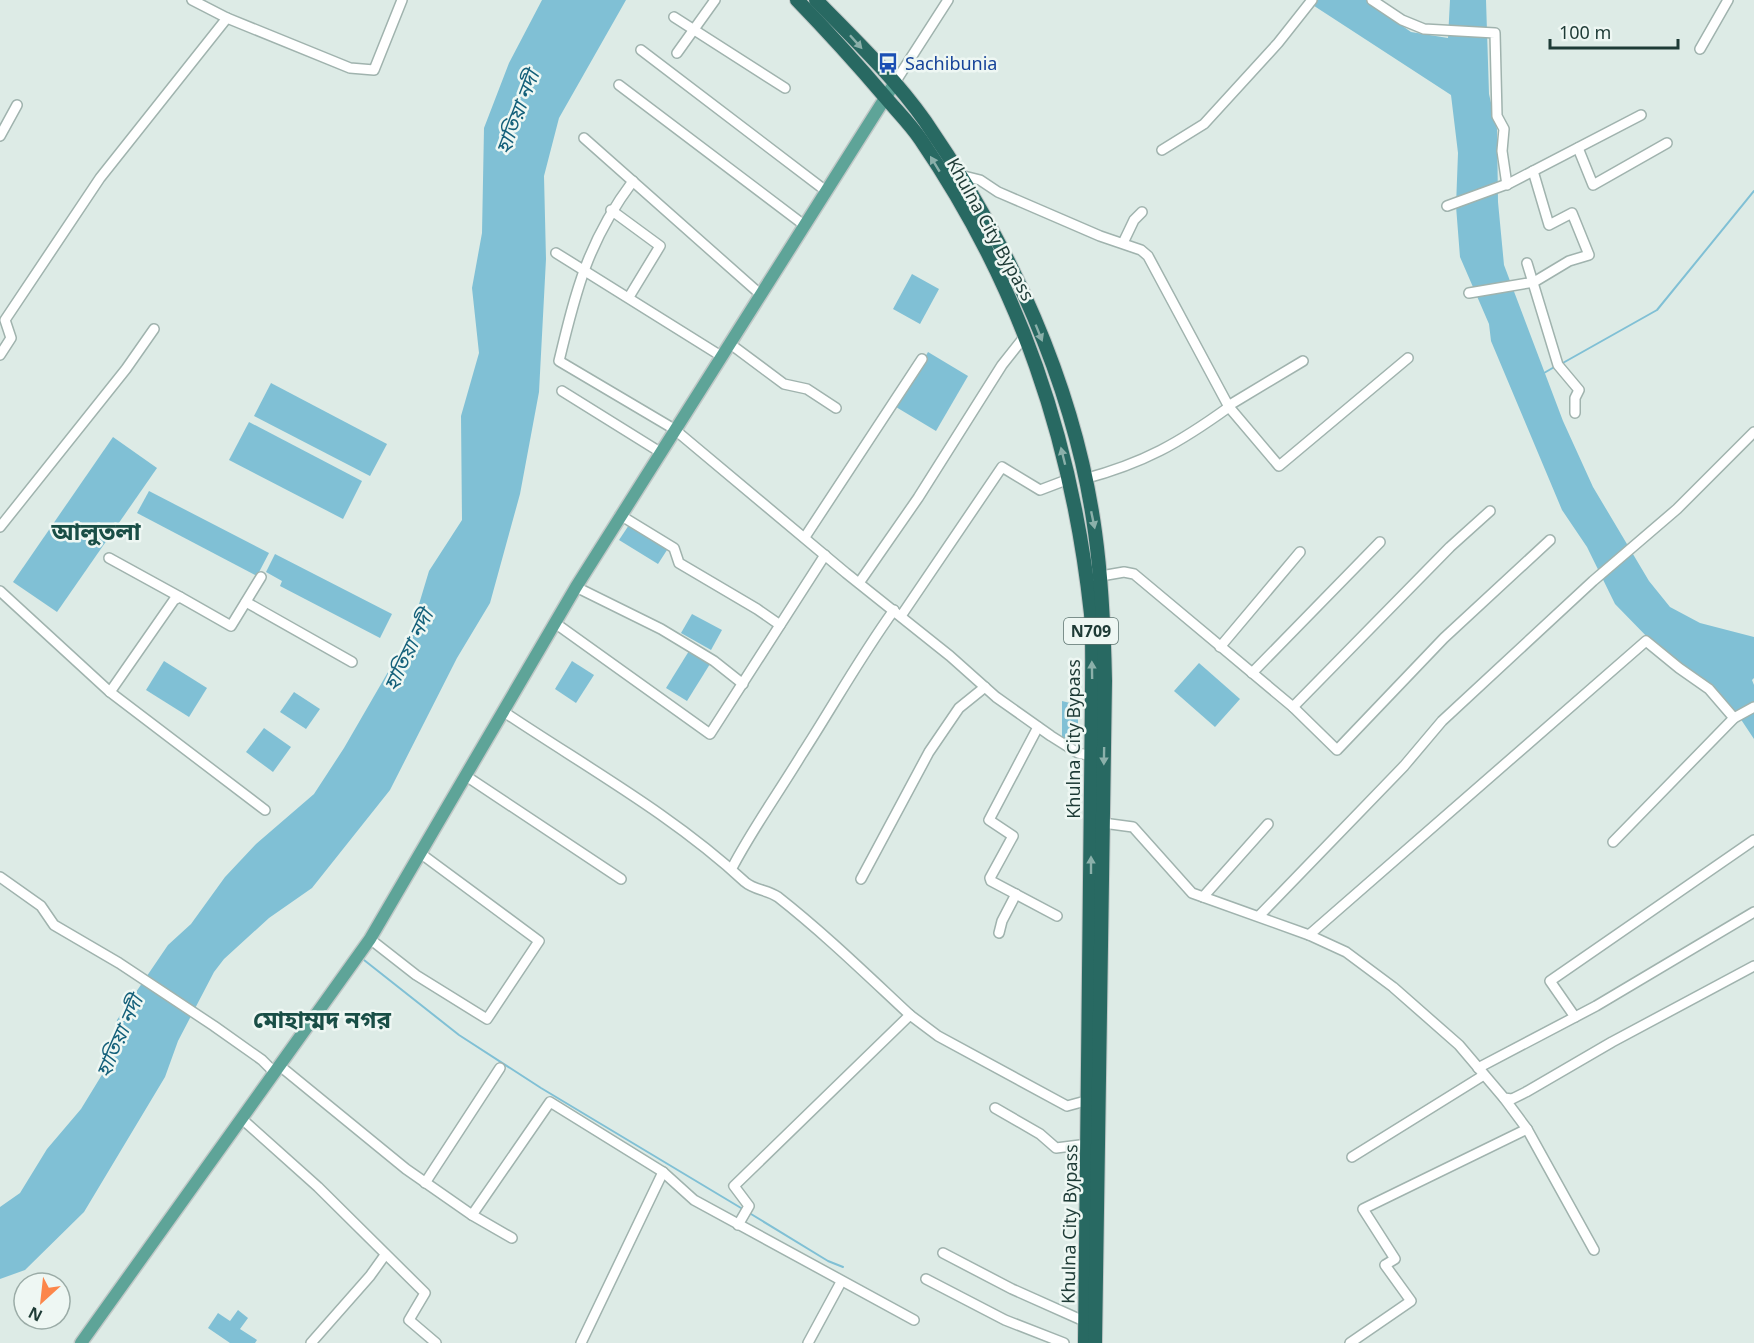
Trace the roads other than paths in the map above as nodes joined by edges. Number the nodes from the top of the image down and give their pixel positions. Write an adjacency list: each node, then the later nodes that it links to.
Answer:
1 (192, 0): 11 (street)
2 (402, 0): 11 (street)
3 (715, 0): 12 (street)
4 (797, 0): 19 (highway, Khulna City Bypass / N709)
5 (816, 0): 16 (highway, Khulna City Bypass / N709, one-way to 16)
6 (948, 0): 16 (street)
7 (1372, 0): 30 (street)
8 (1728, 0): 13 (street)
9 (1310, 3): 26 (street)
10 (674, 17): 12 (street)
11 (225, 22): 44 (street)
12 (692, 29): 15 (street); 18 (street)
13 (1700, 49)
14 (641, 50): 31 (street)
15 (677, 53)
16 (894, 84): 19 (main road); 28 (highway, Khulna City Bypass / N709)
17 (619, 85): 35 (street)
18 (785, 88)
19 (885, 98): 31 (main road); 46 (highway, Khulna City Bypass / N709, one-way to 19)
20 (17, 105): 22 (street)
21 (1641, 115): 25 (street)
22 (0, 136)
23 (584, 138): 29 (street)
24 (1667, 142): 25 (street)
25 (1578, 148): 27 (street)
26 (1162, 150)
27 (1533, 171): 30 (street); 40 (street)
28 (959, 175): 36 (street); 61 (highway, Khulna City Bypass / N709, one-way to 61)
29 (633, 182): 33 (street); 42 (street)
30 (1504, 186): 32 (street)
31 (826, 191): 35 (main road)
32 (1450, 206)
33 (611, 210): 39 (street); 43 (street)
34 (1142, 212): 36 (street)
35 (804, 225): 42 (main road)
36 (1123, 243): 54 (street)
37 (556, 253): 39 (street)
38 (1527, 263): 40 (street)
39 (583, 268): 43 (street); 57 (street)
40 (1534, 282): 41 (street); 56 (street)
41 (1471, 293)
42 (760, 294): 47 (main road)
43 (629, 297): 49 (street)
44 (2, 320): 48 (street)
45 (154, 329): 64 (street)
46 (1025, 336): 60 (highway, Khulna City Bypass / N709, one-way to 46); 73 (street)
47 (729, 343): 49 (main road); 55 (street)
48 (0, 354)
49 (721, 356): 57 (main road)
50 (1408, 357): 54 (street)
51 (922, 359): 65 (street)
52 (1303, 361): 54 (street)
53 (562, 391): 59 (street)
54 (1229, 406): 61 (street)
55 (836, 408)
56 (1575, 413)
57 (674, 429): 59 (main road); 65 (street)
58 (1754, 432): 108 (street)
59 (660, 452): 63 (main road)
60 (1069, 479): 78 (street); 92 (highway, Khulna City Bypass / N709, one-way to 60)
61 (1084, 479): 71 (highway, Khulna City Bypass / N709, one-way to 71)
62 (1490, 511): 87 (street)
63 (620, 515): 74 (main road); 80 (street)
64 (0, 527)
65 (805, 537): 69 (street)
66 (1550, 540): 87 (street)
67 (1380, 542): 83 (street)
68 (1300, 552): 81 (street)
69 (825, 555): 73 (street); 80 (street)
70 (109, 558): 76 (street)
71 (1101, 576): 81 (street); 95 (highway, Khulna City Bypass / N709, one-way to 95)
72 (261, 577): 77 (street)
73 (859, 583): 78 (street)
74 (576, 588): 79 (main road); 84 (street)
75 (0, 591): 86 (street)
76 (180, 597): 77 (street); 86 (street)
77 (246, 602): 82 (street)
78 (897, 613): 85 (street); 100 (street)
79 (555, 623): 84 (street); 89 (main road)
80 (780, 626): 84 (street)
81 (1220, 647): 83 (street)
82 (352, 662)
83 (1252, 673): 87 (street)
84 (743, 684)
85 (985, 687): 91 (street); 103 (street)
86 (110, 692): 94 (street)
87 (1293, 707)
88 (1754, 707): 90 (street)
89 (504, 712): 93 (main road); 100 (street)
90 (1736, 718): 98 (street); 110 (street)
91 (1038, 727): 92 (street); 104 (street)
92 (1092, 756): 119 (highway, Khulna City Bypass / N709, one-way to 92)
93 (466, 776): 99 (main road); 102 (street)
94 (265, 810)
95 (1103, 823): 105 (street); 144 (highway, Khulna City Bypass / N709)
96 (1268, 824): 105 (street)
97 (1754, 840): 114 (street)
98 (1613, 842)
99 (420, 853): 111 (main road); 111 (street)
100 (732, 867): 113 (street)
101 (0, 877): 116 (street)
102 (621, 879)
103 (861, 879)
104 (1016, 894): 107 (street); 109 (street)
105 (1203, 897): 108 (street)
106 (1754, 912): 114 (street)
107 (1057, 916)
108 (1259, 916): 110 (street)
109 (999, 933)
110 (1309, 935): 117 (street)
111 (370, 939): 116 (main road)
112 (1754, 966): 118 (street)
113 (910, 1015): 119 (street); 128 (street)
114 (1575, 1017): 117 (street)
115 (500, 1068): 126 (street)
116 (278, 1070): 121 (main road); 126 (street)
117 (1481, 1072): 118 (street); 124 (street)
118 (1504, 1098): 122 (street)
119 (1089, 1100): 123 (highway, Khulna City Bypass / N709)
120 (995, 1107): 123 (street)
121 (242, 1119): 132 (street); 137 (main road)
122 (1527, 1129): 130 (street); 145 (street)
123 (1088, 1144): 136 (highway, Khulna City Bypass / N709)
124 (1352, 1156)
125 (663, 1172): 127 (street); 128 (street); 140 (street)
126 (424, 1183): 127 (street)
127 (472, 1215): 129 (street)
128 (738, 1225): 134 (street)
129 (512, 1238)
130 (1594, 1250)
131 (943, 1253): 136 (street)
132 (385, 1255): 138 (street); 139 (street)
133 (926, 1279): 142 (street)
134 (841, 1282): 135 (street); 141 (street)
135 (914, 1320)
136 (1086, 1322): 143 (highway, Khulna City Bypass / N709)
137 (84, 1341)
138 (311, 1343)
139 (436, 1343)
140 (581, 1343)
141 (808, 1343)
142 (1064, 1343)
143 (1085, 1343)
144 (1095, 1343)
145 (1350, 1343)

